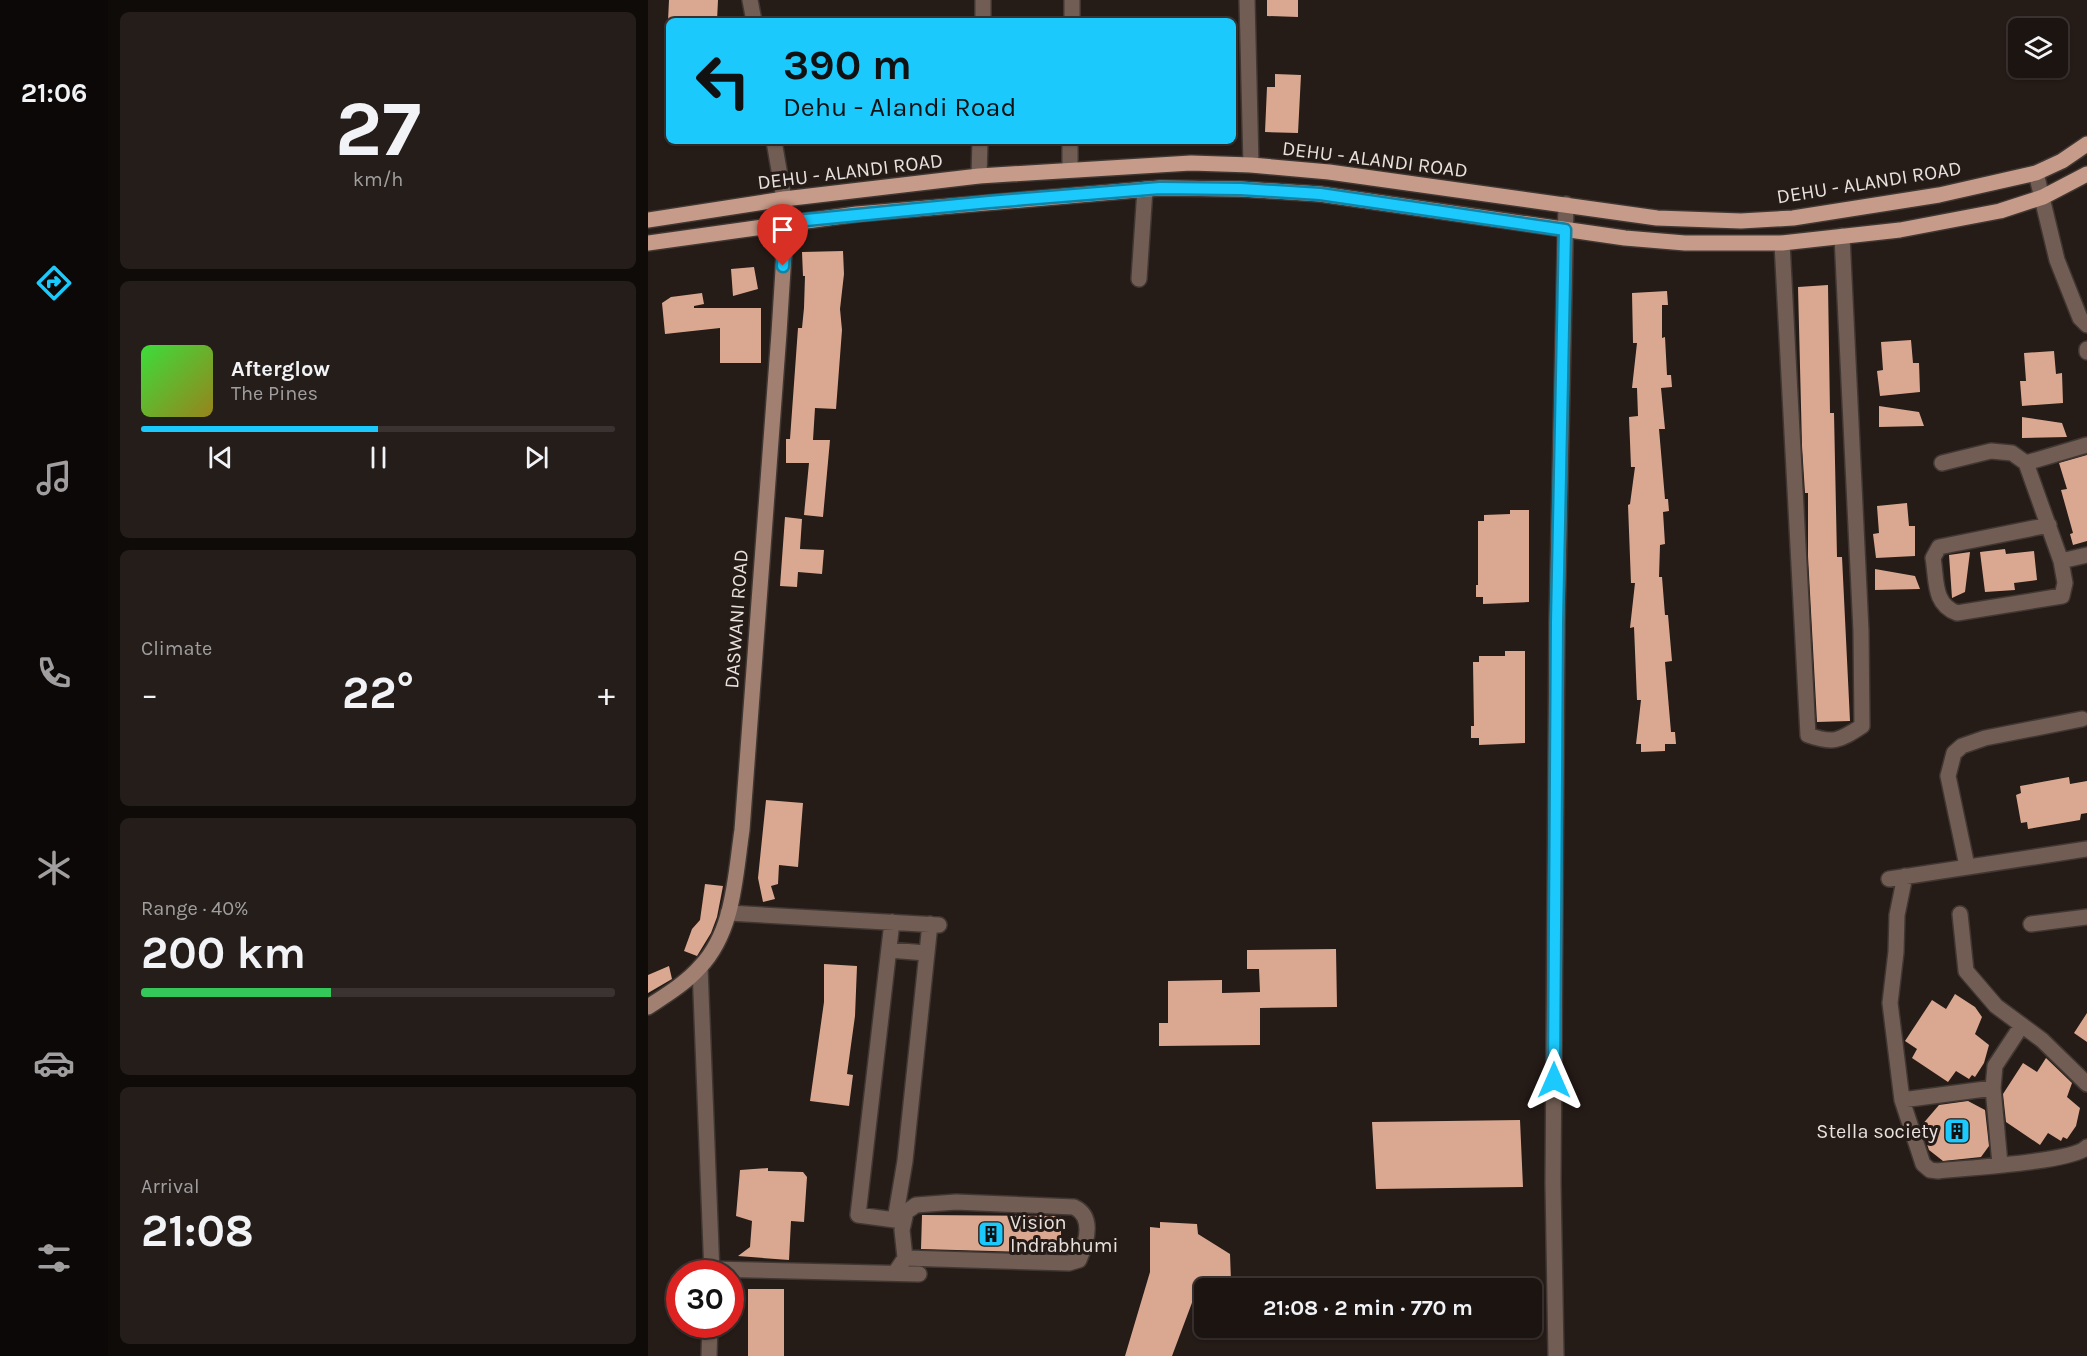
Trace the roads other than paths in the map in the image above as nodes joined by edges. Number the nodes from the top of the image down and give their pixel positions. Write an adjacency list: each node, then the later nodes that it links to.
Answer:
1 (750, 0): 5 (street)
2 (983, 0): 6 (street)
3 (1072, 0): 7 (street)
4 (1247, 0): 12 (street)
5 (753, 18)
6 (983, 18)
7 (1072, 18)
8 (775, 144): 19 (street)
9 (980, 144): 16 (street)
10 (1070, 144): 13 (street)
11 (2087, 144): 14 (main road, DEHU - ALANDI ROAD)
12 (1251, 165): 13 (main road, DEHU - ALANDI ROAD); 20 (main road, DEHU - ALANDI ROAD)
13 (1070, 169): 16 (main road, DEHU - ALANDI ROAD)
14 (2036, 173): 18 (street); 20 (main road, DEHU - ALANDI ROAD)
15 (2087, 174): 18 (main road)
16 (979, 176): 19 (main road, DEHU - ALANDI ROAD)
17 (1145, 189): 22 (main road); 23 (main road); 27 (street)
18 (2043, 197): 24 (main road); 28 (street)
19 (784, 199): 21 (main road, DEHU - ALANDI ROAD); 22 (street, DASWANI ROAD)
20 (1566, 204): 23 (street)
21 (648, 220)
22 (786, 222): 25 (main road); 40 (street, DASWANI ROAD)
23 (1565, 230): 26 (main road); 63 (street)
24 (1842, 236): 26 (main road); 26 (street)
25 (648, 243)
26 (1782, 243)
27 (1139, 279)
28 (2087, 325)
29 (2087, 445): 31 (street)
30 (1942, 463): 31 (street)
31 (2026, 463): 32 (street)
32 (2049, 525): 34 (street); 34 (street)
33 (2087, 555): 34 (street)
34 (2061, 561)
35 (2082, 719): 37 (street)
36 (2087, 849): 37 (street)
37 (1967, 866): 38 (street)
38 (1905, 876): 39 (street); 52 (street)
39 (1889, 879)
40 (728, 913): 43 (street); 47 (street, DASWANI ROAD)
41 (1960, 914): 49 (street)
42 (2087, 918): 44 (street)
43 (892, 922): 45 (street); 46 (street)
44 (2031, 924)
45 (889, 950): 46 (street); 55 (street)
46 (926, 953): 55 (street)
47 (700, 967): 48 (street, DASWANI ROAD); 57 (street)
48 (648, 1007)
49 (2022, 1025): 50 (street); 51 (street)
50 (2087, 1084)
51 (1993, 1088): 52 (street); 54 (street)
52 (1902, 1100): 54 (street)
53 (2087, 1147): 54 (street)
54 (2000, 1164)
55 (884, 1218): 56 (street)
56 (905, 1258): 56 (street); 59 (street)
57 (712, 1260)
58 (744, 1271): 59 (street)
59 (895, 1273): 60 (street)
60 (919, 1274)
61 (710, 1338): 62 (street)
62 (709, 1356)
63 (1556, 1356)

